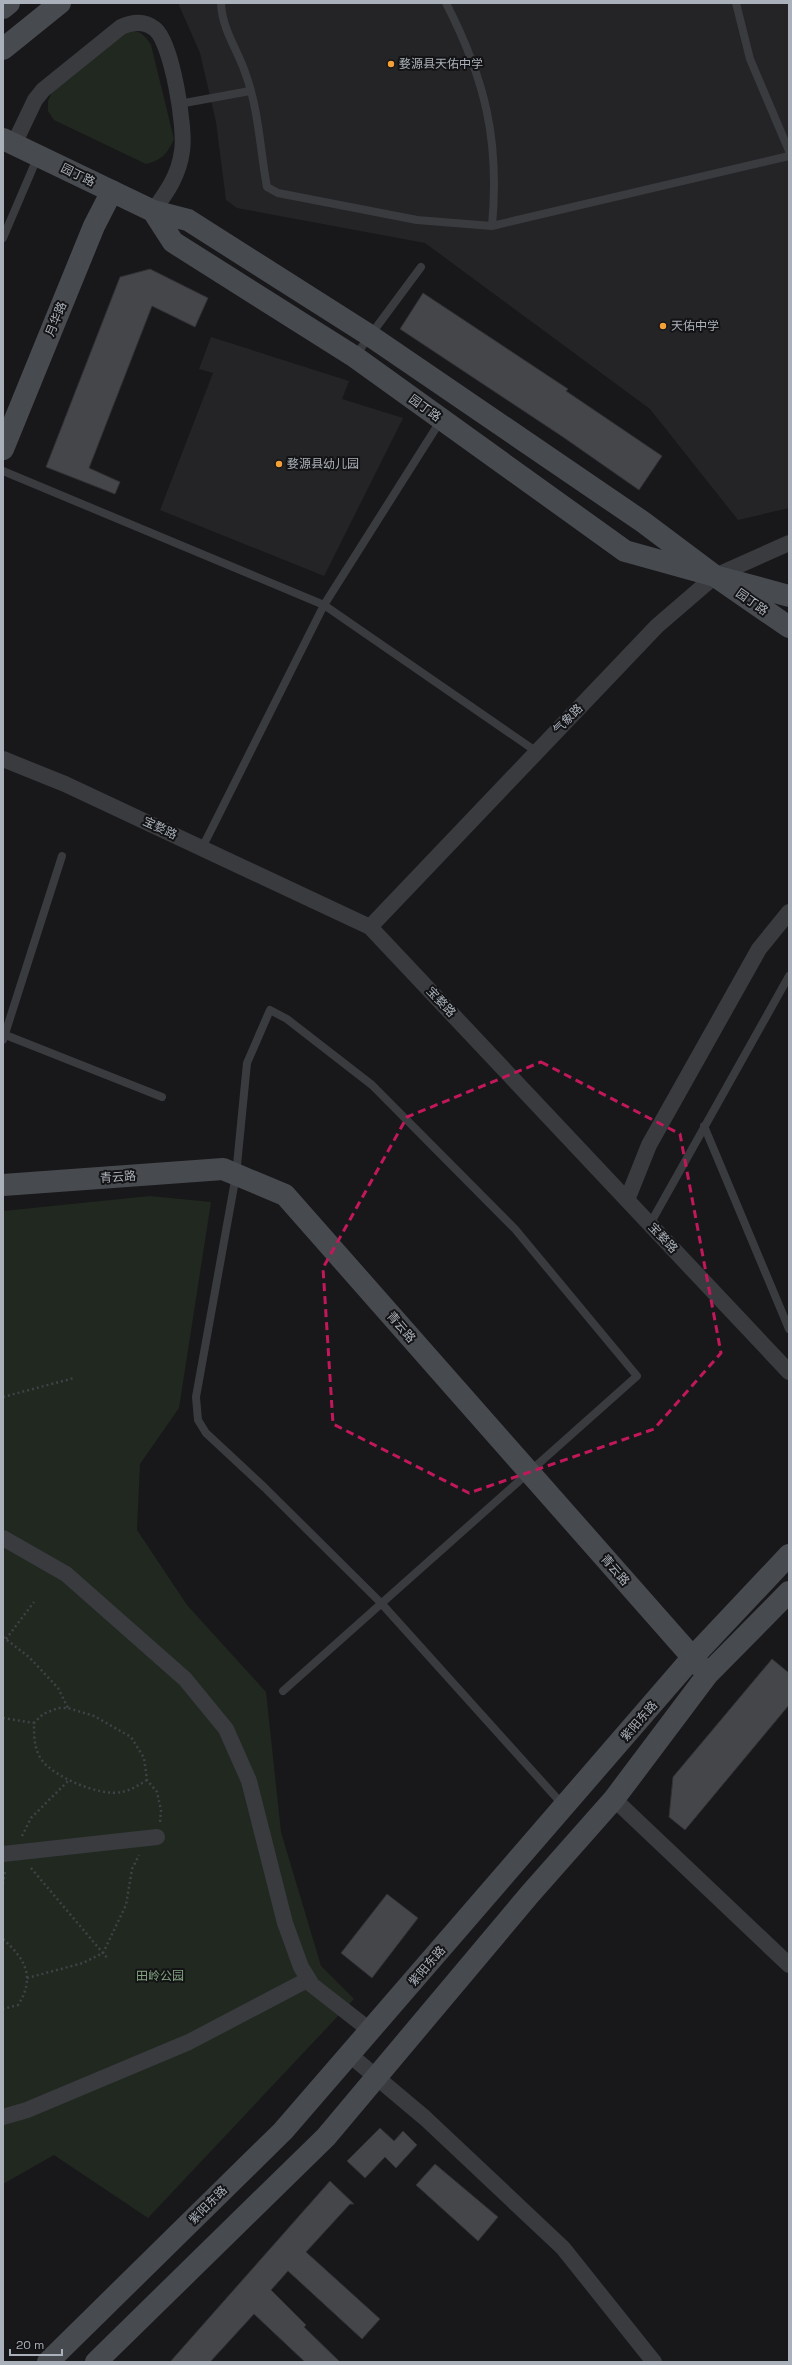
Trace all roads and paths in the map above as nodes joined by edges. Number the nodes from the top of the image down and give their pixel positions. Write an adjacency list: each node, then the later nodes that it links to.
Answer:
1 (9, 3): 6 (main road)
2 (60, 3): 7 (main road)
3 (221, 3): 8 (lane)
4 (446, 3): 16 (lane)
5 (736, 3): 11 (lane)
6 (3, 8)
7 (3, 49)
8 (250, 91): 9 (lane); 16 (lane)
9 (179, 104): 10 (street); 15 (street)
10 (8, 141): 12 (main road, 园丁路)
11 (789, 151)
12 (38, 155): 14 (main road, 园丁路); 17 (lane)
13 (789, 156): 16 (lane)
14 (112, 191): 15 (main road, 园丁路); 22 (main road, 月华路)
15 (153, 211): 19 (main road, 园丁路); 20 (main road, 园丁路)
16 (492, 226)
17 (3, 238)
18 (421, 267): 19 (lane)
19 (369, 336): 20 (lane); 25 (main road, 园丁路)
20 (355, 357): 21 (main road, 园丁路)
21 (441, 420): 25 (main road, 园丁路); 27 (lane)
22 (3, 449)
23 (3, 471): 27 (lane)
24 (789, 543): 25 (street, 气象路)
25 (715, 576): 26 (main road, 园丁路); 28 (main road, 园丁路); 29 (street, 气象路)
26 (789, 596)
27 (324, 605): 29 (lane); 31 (lane)
28 (789, 627)
29 (537, 752): 34 (street, 气象路)
30 (3, 759): 31 (street, 宝婺路)
31 (202, 848): 34 (street, 宝婺路)
32 (62, 856): 36 (lane)
33 (789, 912): 41 (street)
34 (370, 926): 41 (street, 宝婺路)
35 (789, 976): 38 (lane)
36 (4, 1036): 37 (lane)
37 (162, 1097)
38 (704, 1126): 42 (lane); 43 (lane)
39 (236, 1175): 40 (main road, 青云路); 47 (main road, 青云路); 47 (lane); 52 (lane)
40 (3, 1185)
41 (628, 1200): 42 (street, 宝婺路)
42 (650, 1224): 44 (street, 宝婺路)
43 (789, 1329)
44 (789, 1372)
45 (74, 1378): 46 (path)
46 (3, 1397)
47 (529, 1472): 52 (lane); 54 (main road, 青云路)
48 (3, 1538): 71 (street)
49 (789, 1556): 54 (main road, 紫阳东路)
50 (789, 1592): 55 (main road, 紫阳东路)
51 (34, 1602): 53 (path)
52 (381, 1603): 56 (lane); 63 (lane)
53 (5, 1638): 57 (path)
54 (692, 1658): 55 (main road, 青云路); 63 (main road, 紫阳东路)
55 (708, 1674): 62 (main road, 紫阳东路)
56 (283, 1691)
57 (68, 1708): 59 (path); 61 (path)
58 (3, 1718): 59 (path)
59 (34, 1723): 60 (path)
60 (69, 1780): 61 (path); 65 (path)
61 (147, 1780): 64 (path)
62 (614, 1799): 69 (street); 75 (main road, 紫阳东路)
63 (565, 1807): 73 (main road, 紫阳东路)
64 (157, 1837): 65 (street); 67 (path)
65 (11, 1854): 67 (path)
66 (3, 1939): 70 (path)
67 (103, 1953): 68 (path); 70 (path)
68 (108, 1959)
69 (789, 1965)
70 (27, 1978): 72 (path)
71 (308, 1980): 73 (street); 76 (street)
72 (3, 2009)
73 (371, 2031): 74 (main road, 紫阳东路)
74 (350, 2055): 75 (street); 77 (main road, 紫阳东路)
75 (377, 2076): 78 (main road, 紫阳东路); 79 (street)
76 (3, 2117)
77 (48, 2362)
78 (96, 2362)
79 (654, 2362)

